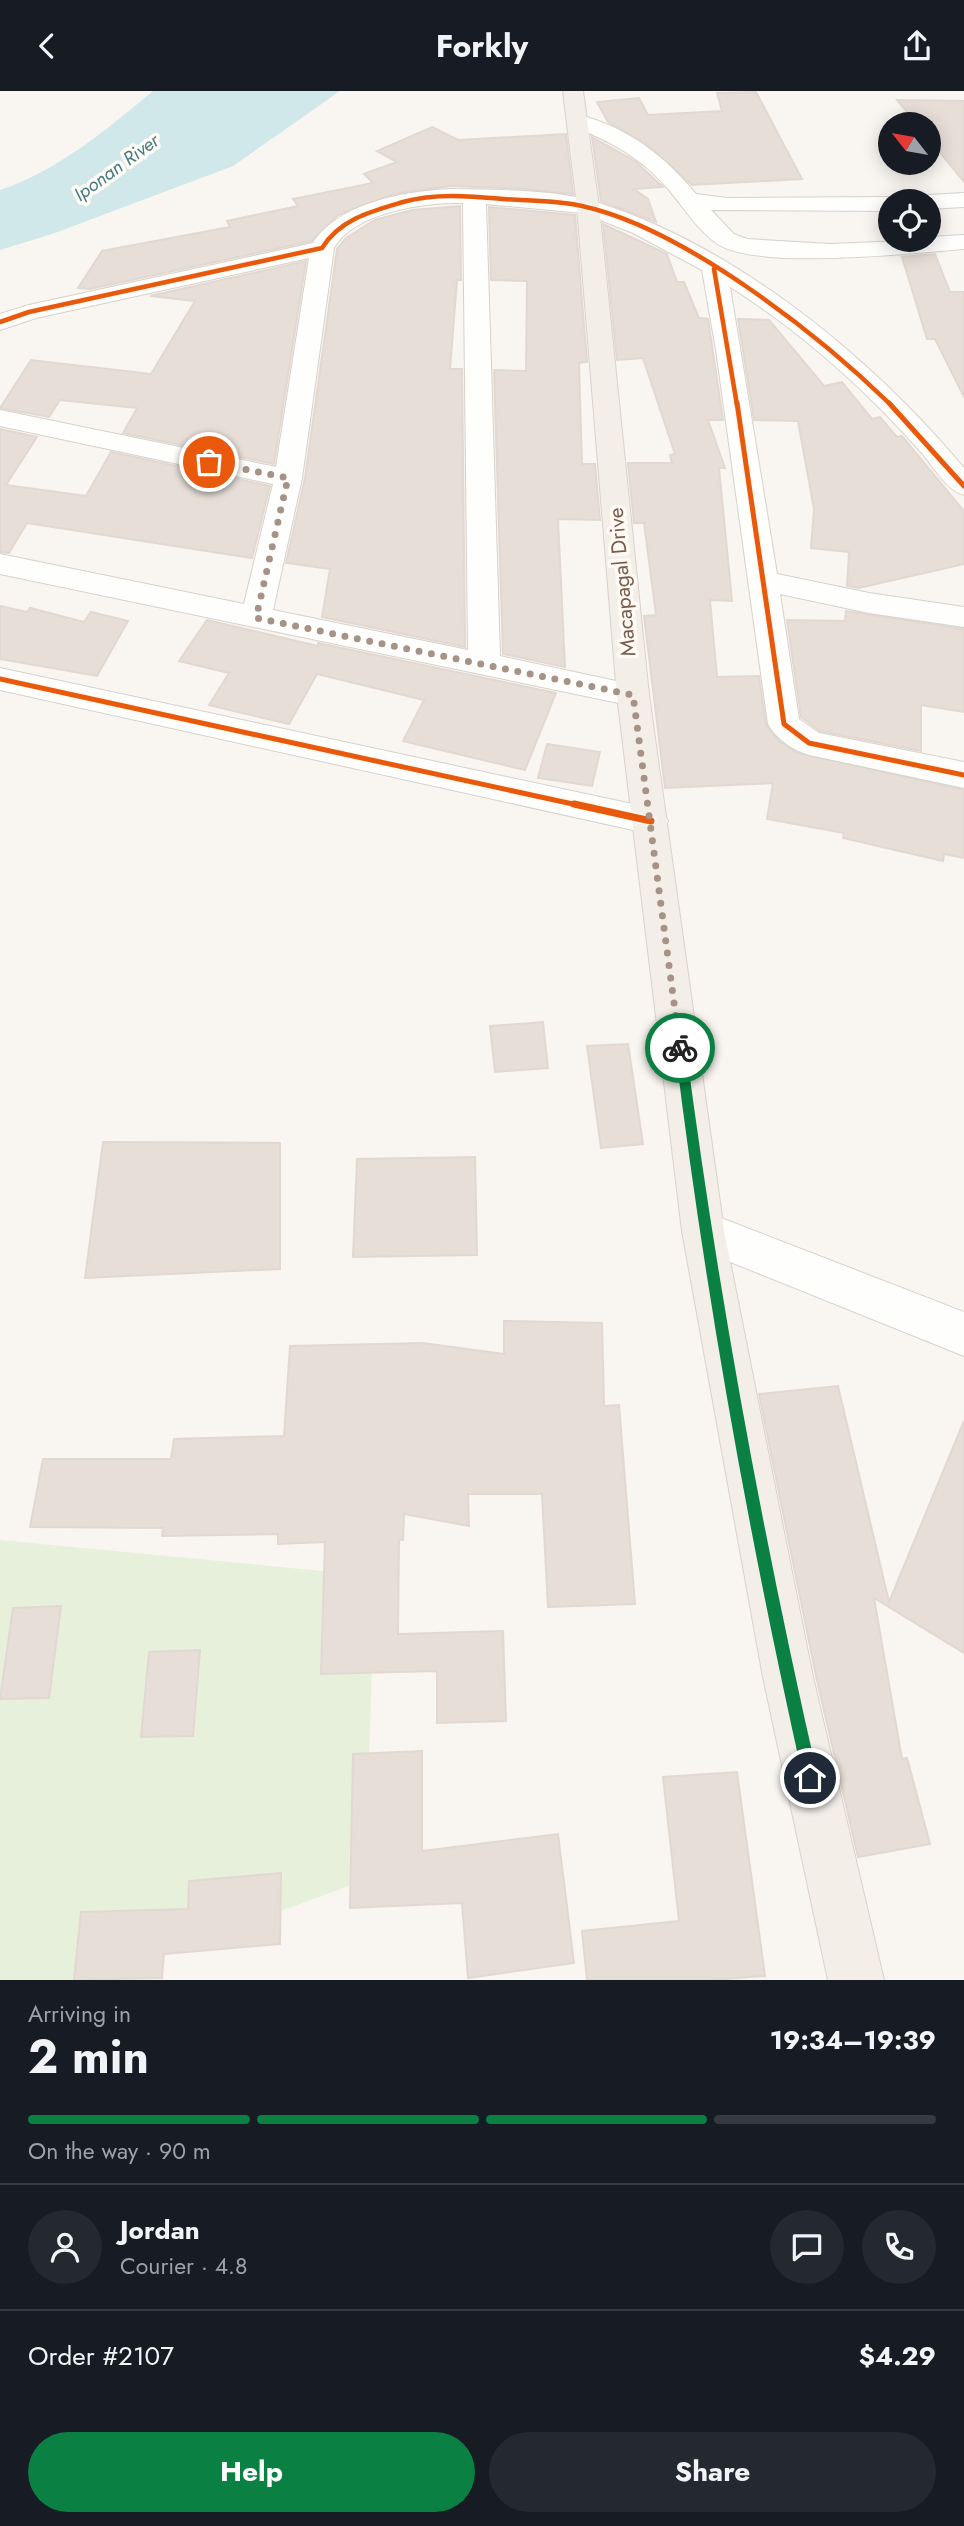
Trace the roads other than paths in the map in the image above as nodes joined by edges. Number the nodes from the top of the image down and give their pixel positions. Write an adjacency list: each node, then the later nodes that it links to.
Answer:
1 (576, 106): 4 (street); 7 (main road, Macapagal Drive)
2 (474, 196): 7 (street); 9 (street); 21 (street)
3 (964, 199): 5 (street)
4 (689, 201): 6 (street); 8 (street)
5 (941, 201)
6 (878, 204)
7 (588, 207): 10 (street); 23 (main road, Macapagal Drive)
8 (964, 241)
9 (322, 248): 11 (street); 15 (street)
10 (714, 269): 13 (street); 18 (street)
11 (0, 322)
12 (0, 418): 15 (street)
13 (933, 445): 14 (street); 16 (street)
14 (964, 445)
15 (288, 478): 20 (street)
16 (964, 486)
17 (0, 563): 20 (street)
18 (764, 580): 19 (street); 24 (street)
19 (964, 617)
20 (256, 618): 21 (street)
21 (484, 664): 23 (street)
22 (0, 678): 25 (street)
23 (633, 695): 25 (main road, Macapagal Drive)
24 (964, 775)
25 (651, 821): 26 (main road, Macapagal Drive)
26 (704, 1231): 27 (street); 28 (main road, Macapagal Drive)
27 (964, 1334)
28 (856, 1980)

